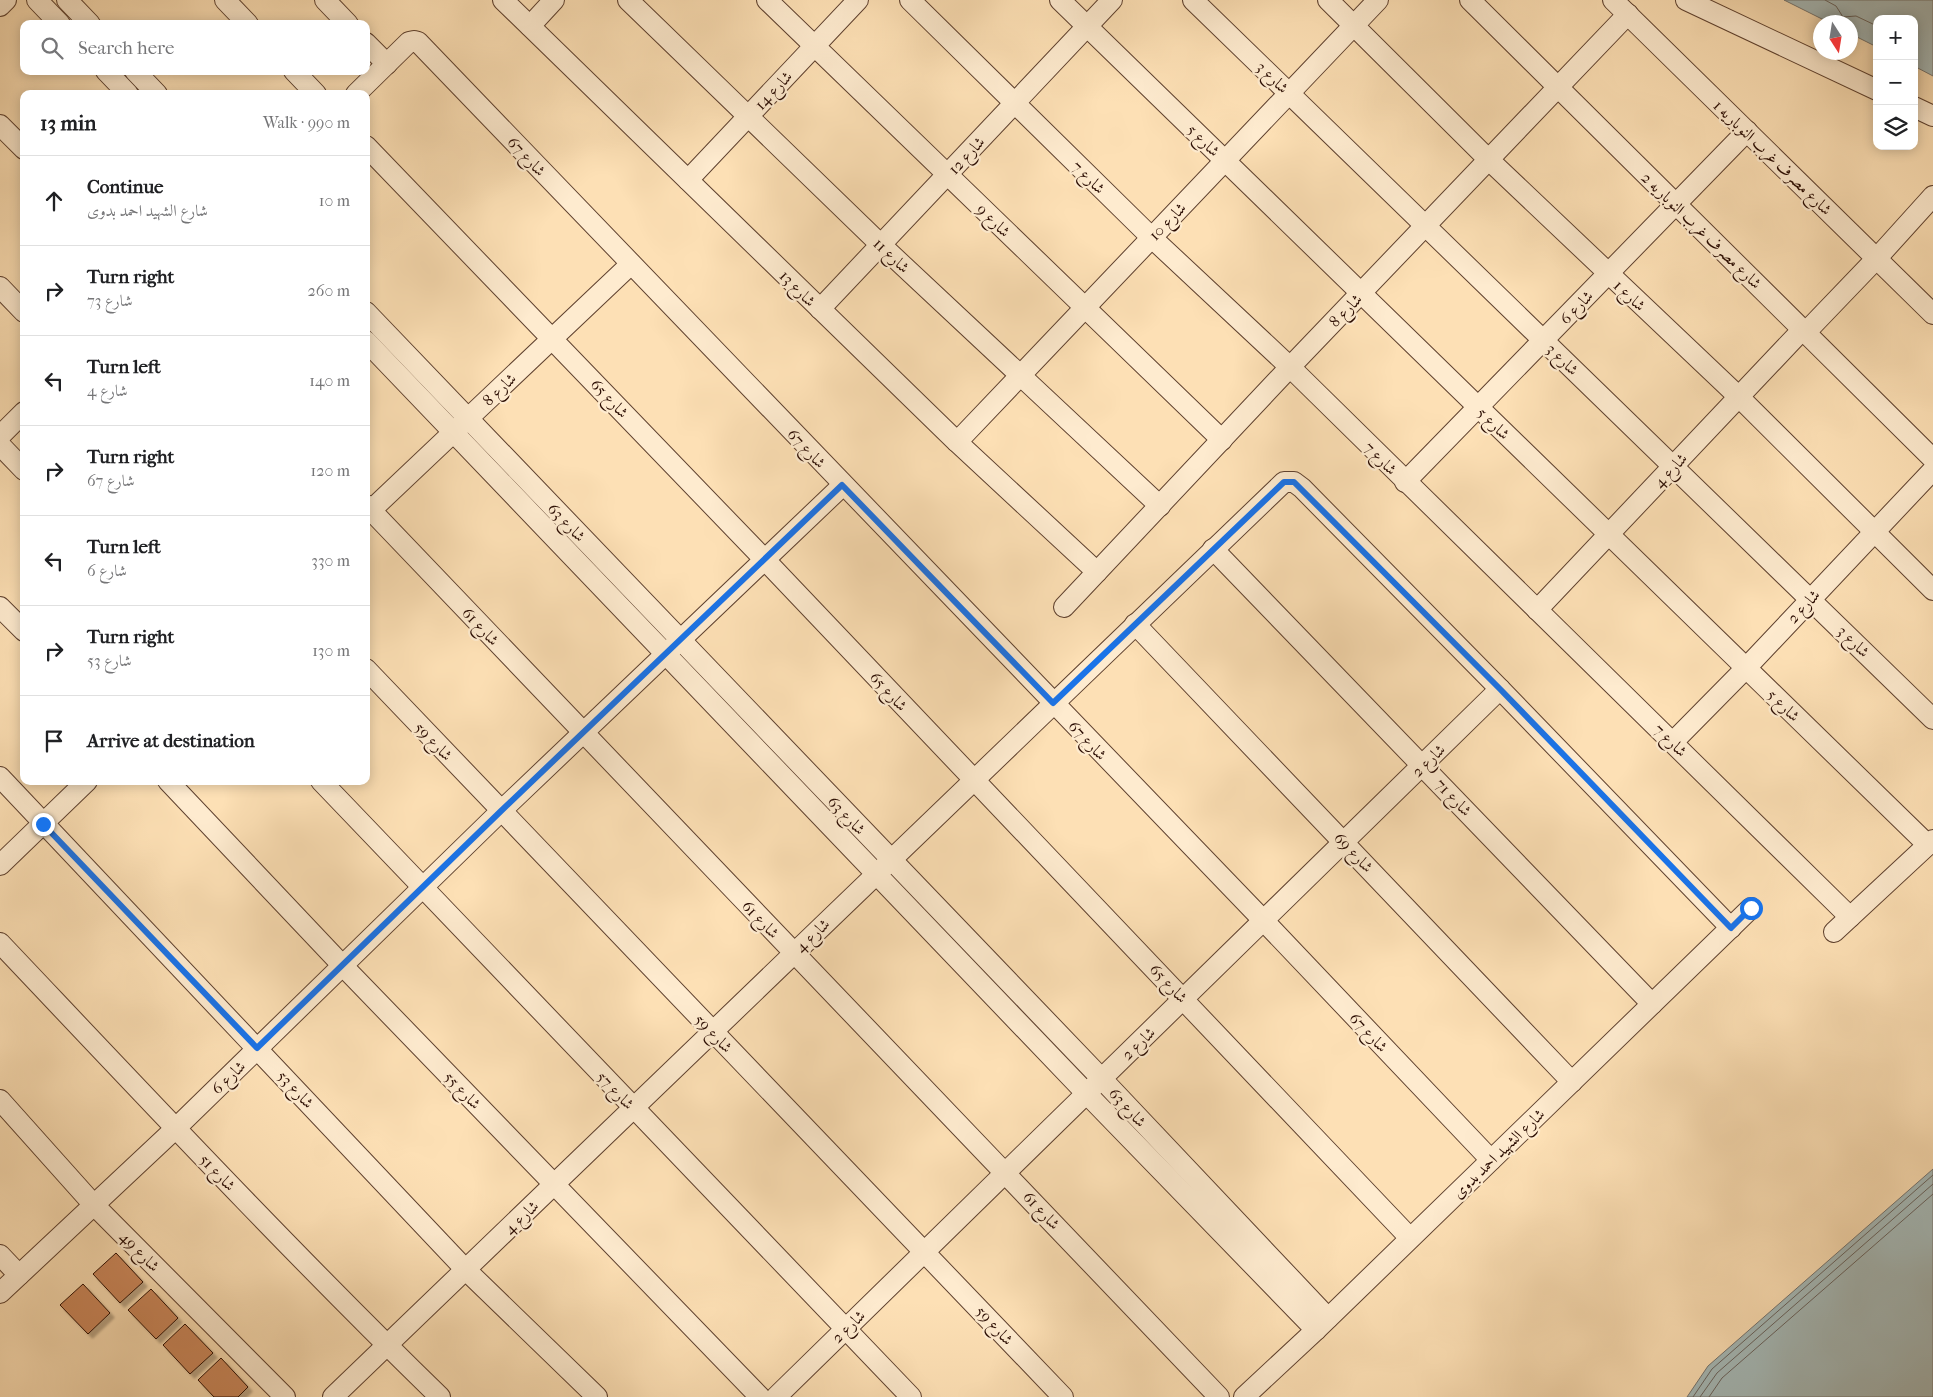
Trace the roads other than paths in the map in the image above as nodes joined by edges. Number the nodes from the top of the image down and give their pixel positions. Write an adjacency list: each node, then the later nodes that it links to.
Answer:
1 (6, 0): 20 (street)
2 (37, 0): 22 (street)
3 (67, 0): 23 (street)
4 (225, 0): 24 (street)
5 (325, 0): 25 (street)
6 (503, 0): 27 (street, شارع 13)
7 (554, 0): 27 (street)
8 (628, 0): 44 (street, شارع 11)
9 (767, 0): 29 (street, شارع 9)
10 (858, 0): 29 (street, شارع 14)
11 (910, 0): 42 (street, شارع 7)
12 (1060, 0): 28 (street, شارع 5)
13 (1112, 0): 28 (street, شارع 12)
14 (1193, 0): 41 (street, شارع 3)
15 (1328, 0): 26 (street, شارع 1)
16 (1378, 0): 26 (street, شارع 10)
17 (1470, 0): 35 (street, شارع مصرف غرب النوباريه 2)
18 (1613, 0): 21 (street, شارع مصرف غرب النوباريه 1)
19 (1686, 0): 36 (street)
20 (0, 6)
21 (1628, 14): 35 (street, شارع 8); 47 (street, شارع مصرف غرب النوباريه 1)
22 (56, 20)
23 (86, 20)
24 (244, 20)
25 (344, 20)
26 (1353, 25): 41 (street, شارع 10); 50 (street, شارع 1)
27 (530, 26): 53 (street, شارع 13)
28 (1087, 26): 42 (street, شارع 12); 51 (street, شارع 5)
29 (815, 46): 44 (street, شارع 14); 52 (street, شارع 9)
30 (370, 47): 31 (street)
31 (387, 64): 40 (street); 60 (street, شارع 67)
32 (110, 75): 37 (street)
33 (139, 75): 38 (street)
34 (298, 75): 39 (street)
35 (1558, 87): 50 (street, شارع 8); 55 (street, شارع مصرف غرب النوباريه 2)
36 (1873, 88)
37 (124, 90)
38 (153, 90)
39 (312, 90)
40 (360, 90)
41 (1289, 93): 51 (street, شارع 10); 56 (street, شارع 3)
42 (1014, 104): 52 (street, شارع 12); 57 (street, شارع 7)
43 (1918, 109): 45 (street)
44 (748, 116): 53 (street, شارع 14); 58 (street, شارع 11)
45 (1933, 116)
46 (0, 125): 48 (street)
47 (1747, 131): 55 (street, شارع 6); 59 (street, شارع مصرف غرب النوباريه 1)
48 (20, 145)
49 (370, 150): 70 (street, شارع 65)
50 (1488, 159): 56 (street, شارع 8); 61 (street, شارع 1)
51 (1225, 160): 57 (street, شارع 10); 63 (street, شارع 5)
52 (947, 174): 58 (street, شارع 12); 65 (street, شارع 9)
53 (688, 180): 66 (street, شارع 13)
54 (1933, 196): 59 (street, شارع 4)
55 (1676, 205): 61 (street, شارع 6); 69 (street, شارع مصرف غرب النوباريه 2)
56 (1425, 225): 63 (street, شارع 8); 71 (street, شارع 3)
57 (1151, 237): 65 (street, شارع 10); 73 (street, شارع 7)
58 (881, 245): 66 (street, شارع 12); 74 (street, شارع 11)
59 (1877, 258): 67 (street, شارع مصرف غرب النوباريه 1); 69 (street, شارع 4)
60 (631, 264): 70 (street, شارع 8); 89 (street, شارع 67)
61 (1608, 274): 71 (street, شارع 6); 75 (street, شارع 1)
62 (0, 287): 64 (street)
63 (1361, 293): 73 (street, شارع 8); 76 (street, شارع 5)
64 (20, 308)
65 (1085, 308): 74 (street, شارع 10); 81 (street, شارع 9)
66 (820, 310): 82 (street, شارع 13)
67 (1933, 314)
68 (370, 316): 78 (street, شارع 63)
69 (1804, 330): 75 (street, شارع 4); 84 (street, شارع مصرف غرب النوباريه 2)
70 (552, 338): 78 (street, شارع 8); 96 (street, شارع 65)
71 (1543, 340): 76 (street, شارع 6); 86 (street, شارع 3)
72 (370, 345): 79 (street, شارع 63)
73 (1290, 367): 81 (street, شارع 8); 88 (street, شارع 7)
74 (1020, 375): 82 (street, شارع 10); 90 (street, شارع 11)
75 (1739, 397): 86 (street, شارع 4); 93 (street, شارع 1)
76 (1478, 407): 88 (street, شارع 6); 94 (street, شارع 5)
77 (20, 416): 80 (street)
78 (468, 418): 79 (street, شارع 8); 105 (street, شارع 63)
79 (454, 432): 91 (street, شارع 8); 105 (street, شارع 63)
80 (0, 436)
81 (1222, 440): 90 (street, شارع 8)
82 (957, 442): 97 (street, شارع 13)
83 (0, 445): 85 (street)
84 (1933, 459)
85 (20, 466)
86 (1673, 466): 94 (street, شارع 4); 99 (street, شارع 3)
87 (1933, 470): 93 (street, شارع 2)
88 (1405, 482): 102 (street, شارع 7)
89 (842, 485): 96 (street, شارع 6); 109 (street, شارع 67)
90 (1160, 506): 97 (street, شارع 8)
91 (370, 508)
92 (370, 512): 111 (street, شارع 61)
93 (1874, 531): 98 (street, شارع 1); 99 (street, شارع 2)
94 (1609, 534): 102 (street, شارع 4); 106 (street, شارع 5)
95 (1214, 549): 103 (street, شارع 4); 108 (street, شارع 4); 113 (street, شارع 71)
96 (765, 560): 105 (street, شارع 6); 115 (street, شارع 65)
97 (1097, 572): 101 (street, شارع 8)
98 (1933, 590)
99 (1810, 599): 106 (street, شارع 2); 110 (street, شارع 3)
100 (0, 607): 104 (street)
101 (1064, 607)
102 (1537, 610): 112 (street, شارع 7)
103 (1135, 624): 109 (street, شارع 4); 121 (street, شارع 69)
104 (20, 627)
105 (674, 647): 111 (street, شارع 6); 124 (street, شارع 63)
106 (1746, 668): 112 (street, شارع 2); 122 (street, شارع 5)
107 (370, 673): 119 (street, شارع 59)
108 (1500, 689): 113 (street, شارع 2); 129 (street)
109 (1053, 703): 115 (street, شارع 4); 128 (street, شارع 67)
110 (1933, 718)
111 (583, 734): 119 (street, شارع 6); 132 (street, شارع 61)
112 (1673, 742): 127 (street, شارع 7)
113 (1423, 764): 121 (street, شارع 2); 135 (street, شارع 71)
114 (0, 777): 120 (street, شارع 53)
115 (974, 780): 124 (street, شارع 4); 134 (street, شارع 65)
116 (83, 785): 120 (street)
117 (172, 785): 133 (street, شارع 55)
118 (325, 785): 125 (street, شارع 57)
119 (501, 811): 125 (street, شارع 6); 136 (street, شارع 59)
120 (43, 824): 123 (street); 137 (street, شارع 53)
121 (1344, 841): 128 (street, شارع 2); 139 (street, شارع 69)
122 (1930, 843): 127 (street)
123 (0, 865)
124 (884, 866): 132 (street, شارع 4); 138 (street, شارع 63); 140 (street, شارع 63)
125 (422, 888): 133 (street, شارع 6); 142 (street, شارع 57)
126 (1751, 908): 129 (street, شارع الشهيد احمد بدوى)
127 (1850, 917): 130 (street)
128 (1263, 920): 134 (street, شارع 2); 144 (street, شارع 67)
129 (1731, 928): 135 (street, شارع الشهيد احمد بدوى)
130 (1834, 932)
131 (0, 943): 143 (street, شارع 51)
132 (794, 953): 136 (street, شارع 4); 145 (street, شارع 61)
133 (342, 965): 137 (street, شارع 6); 146 (street, شارع 55)
134 (1184, 998): 138 (street, شارع 2); 148 (street, شارع 65)
135 (1652, 1004): 139 (street, شارع الشهيد احمد بدوى)
136 (712, 1031): 142 (street, شارع 4); 149 (street, شارع 59)
137 (257, 1048): 143 (street, شارع 6); 152 (street, شارع 53)
138 (1101, 1078): 140 (street, شارع 2); 151 (street, شارع 63)
139 (1572, 1082): 144 (street, شارع الشهيد احمد بدوى)
140 (1086, 1093): 145 (street, شارع 2); 151 (street, شارع 63)
141 (0, 1100): 147 (street, شارع 49)
142 (633, 1108): 146 (street, شارع 4); 156 (street, شارع 57)
143 (176, 1128): 147 (street, شارع 6); 157 (street, شارع 51)
144 (1491, 1160): 148 (street, شارع الشهيد احمد بدوى)
145 (1006, 1172): 149 (street, شارع 2); 166 (street, شارع 61)
146 (554, 1184): 152 (street, شارع 4); 162 (street, شارع 55)
147 (93, 1204): 153 (street, شارع 6); 158 (street, شارع 49)
148 (1410, 1238): 155 (street, شارع الشهيد احمد بدوى)
149 (925, 1251): 156 (street, شارع 2); 165 (street, شارع 59)
150 (0, 1256): 153 (street)
151 (1260, 1259): 155 (street, شارع 63)
152 (466, 1270): 157 (street, شارع 4); 161 (street, شارع 53)
153 (18, 1275): 154 (street, شارع 6)
154 (0, 1293)
155 (1322, 1324): 167 (street, شارع الشهيد احمد بدوى)
156 (846, 1328): 163 (street, شارع 2); 164 (street, شارع 57)
157 (386, 1345): 159 (street, شارع 4); 160 (street, شارع 51)
158 (285, 1397)
159 (333, 1397)
160 (440, 1397)
161 (597, 1397)
162 (760, 1397)
163 (776, 1397)
164 (912, 1397)
165 (1063, 1397)
166 (1219, 1397)
167 (1244, 1397)

